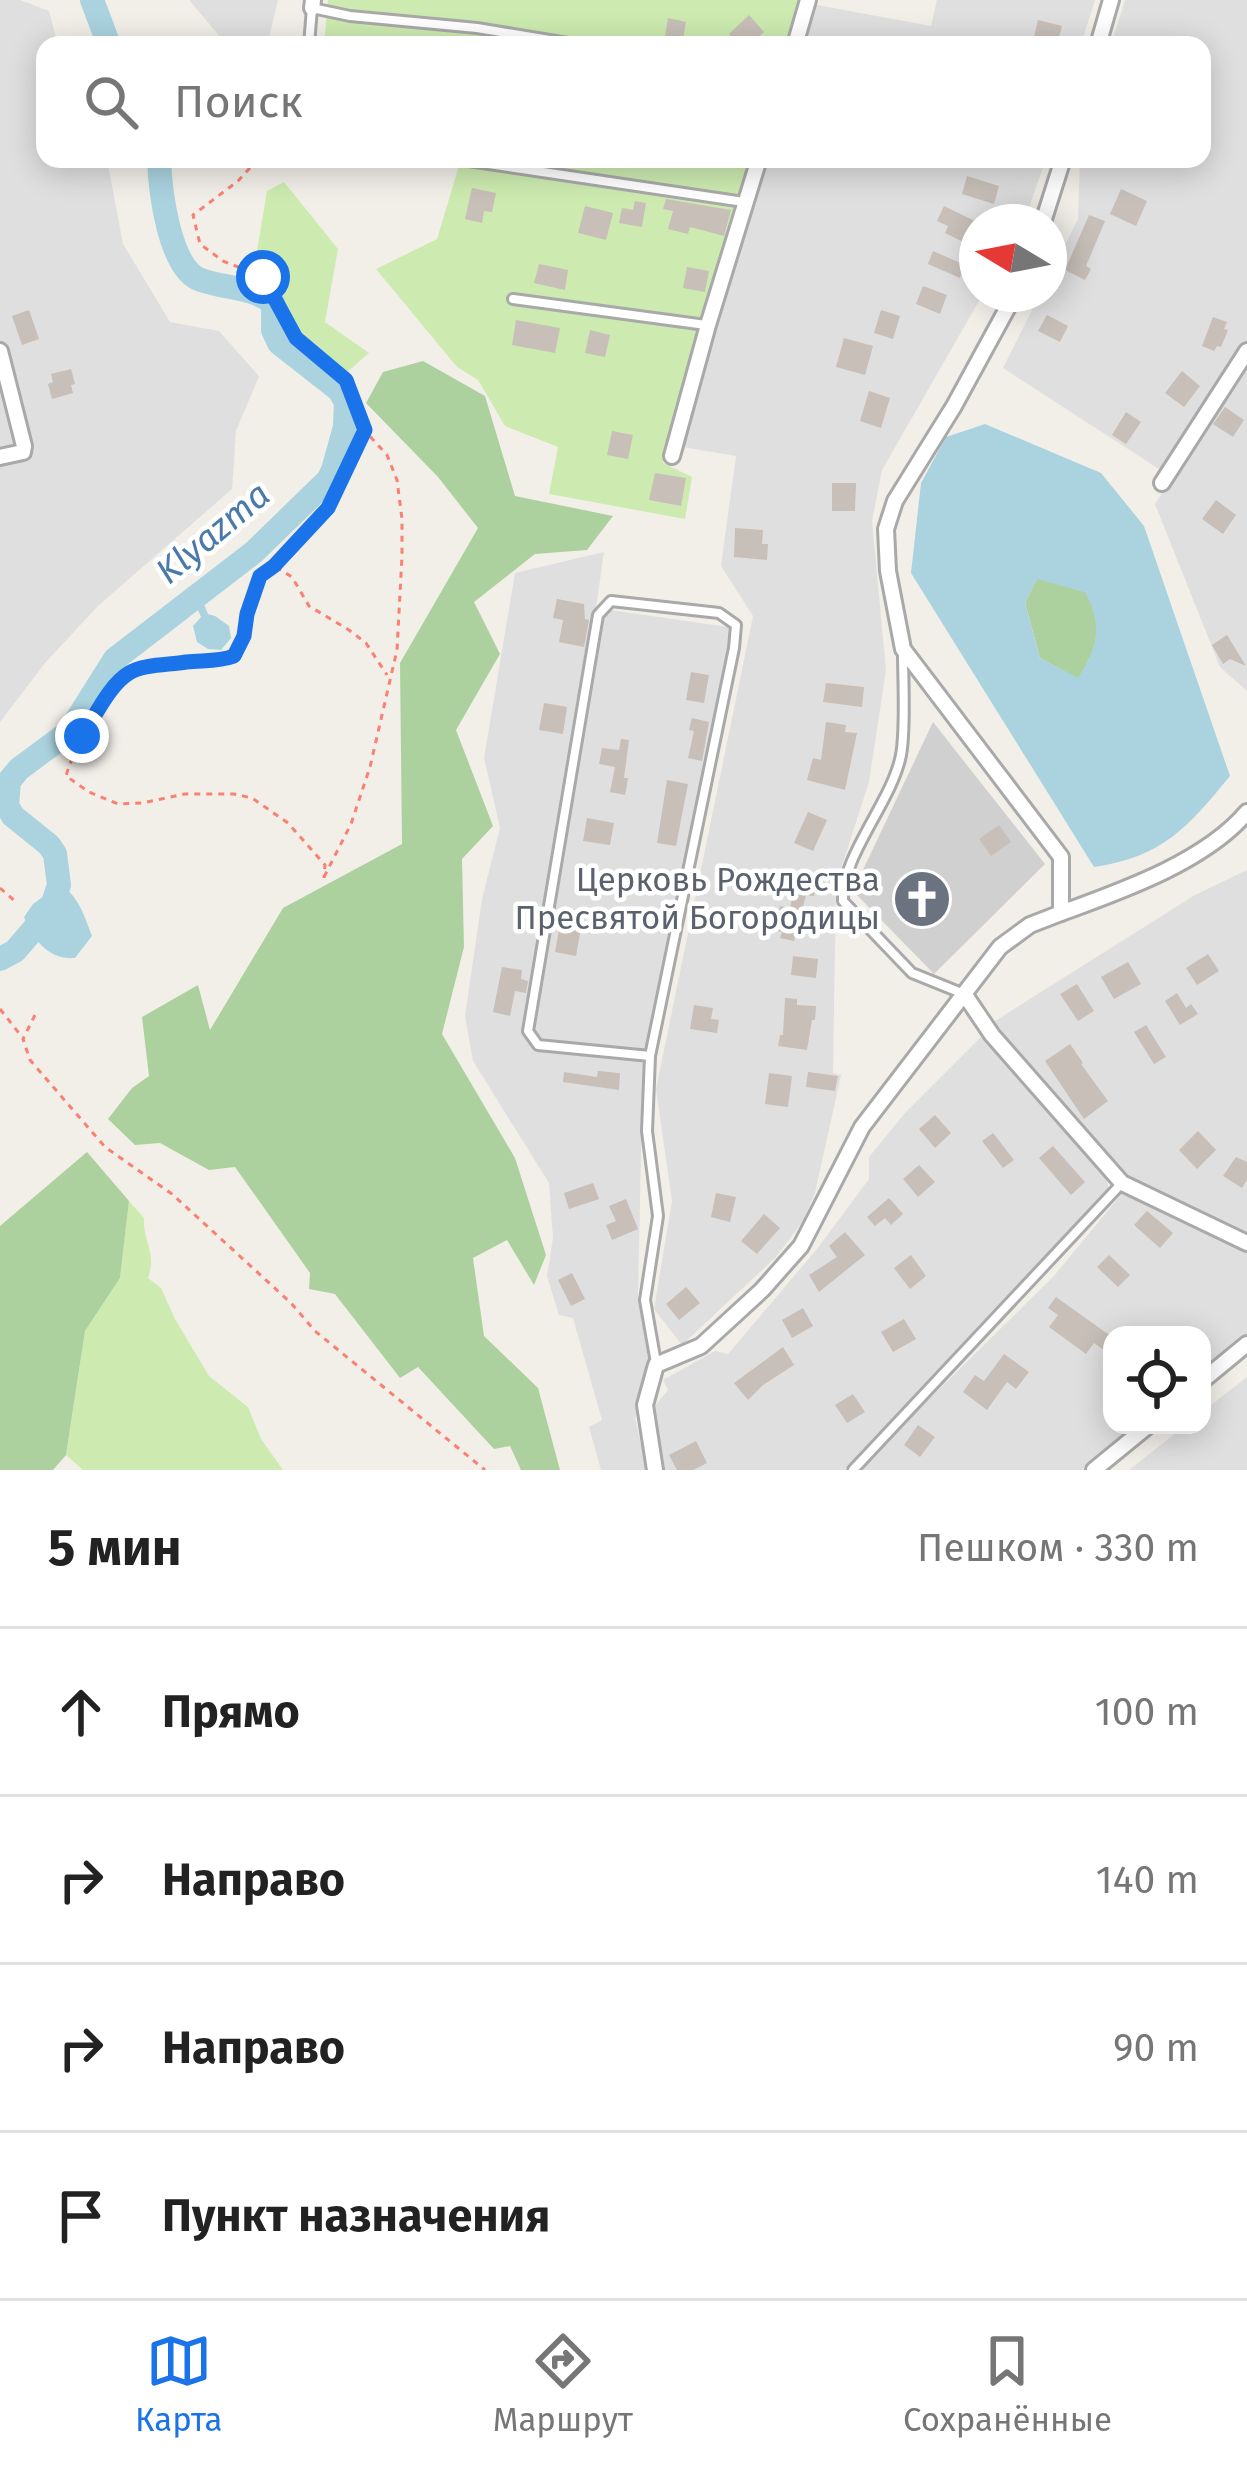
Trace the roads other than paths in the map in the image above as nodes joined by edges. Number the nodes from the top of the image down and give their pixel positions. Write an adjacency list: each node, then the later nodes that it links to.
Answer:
1 (808, 0): 6 (street)
2 (1112, 0): 7 (street)
3 (312, 4): 4 (lane); 5 (lane)
4 (310, 36)
5 (525, 36)
6 (798, 36)
7 (1101, 36)
8 (515, 168): 11 (lane)
9 (756, 168): 11 (street)
10 (1060, 168): 12 (street)
11 (745, 202): 15 (street)
12 (1049, 204)
13 (512, 299): 15 (lane)
14 (1005, 312): 21 (street)
15 (708, 325): 18 (street)
16 (0, 351): 19 (street)
17 (1247, 351): 20 (street)
18 (672, 456)
19 (0, 457)
20 (1162, 483)
21 (903, 649): 23 (street); 24 (lane)
22 (1247, 812): 23 (street)
23 (1061, 913): 24 (street)
24 (965, 995): 26 (street); 29 (street)
25 (650, 1056): 25 (lane); 29 (lane)
26 (1122, 1183): 27 (street); 33 (lane)
27 (1247, 1243)
28 (1247, 1344): 30 (street)
29 (656, 1364): 32 (street)
30 (1211, 1374)
31 (1138, 1434): 34 (street)
32 (655, 1470)
33 (853, 1470)
34 (1094, 1470)

